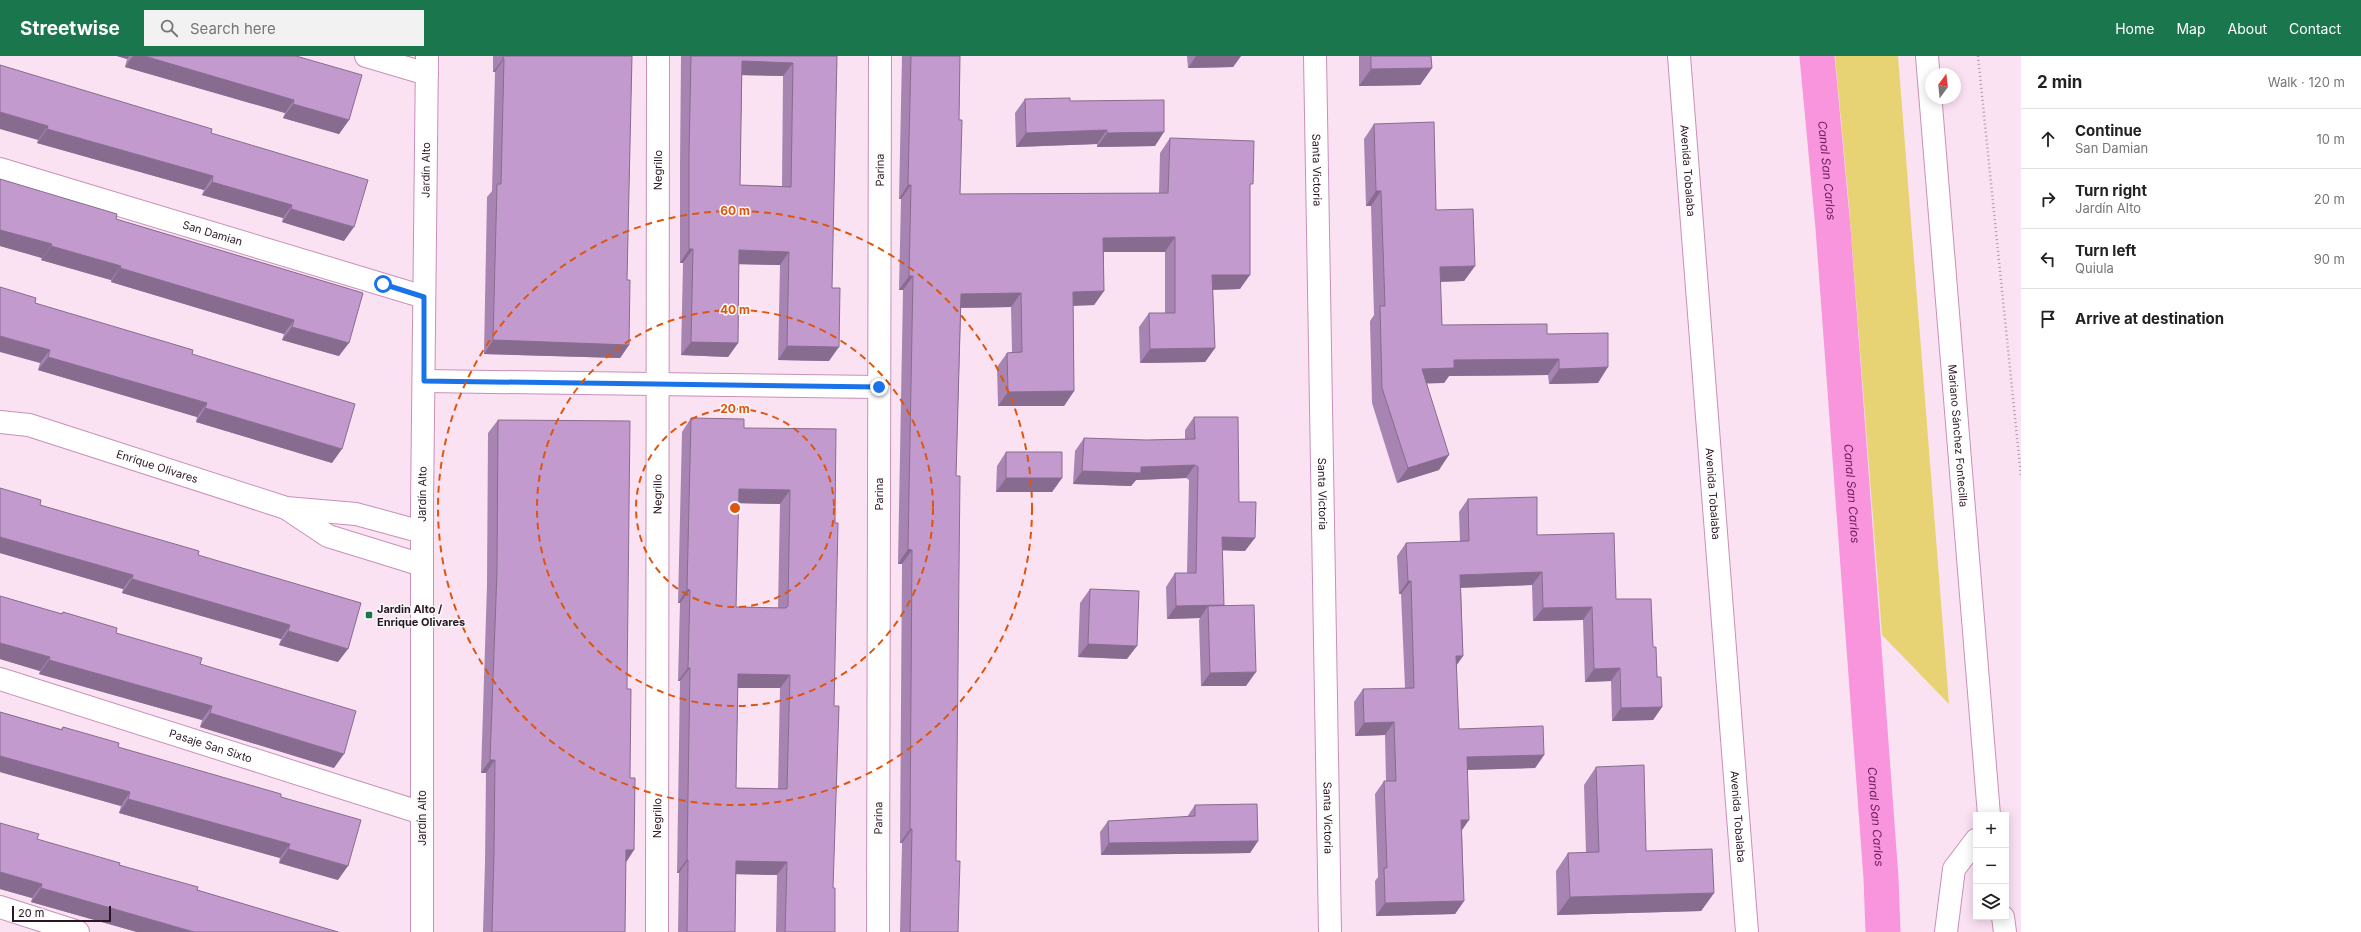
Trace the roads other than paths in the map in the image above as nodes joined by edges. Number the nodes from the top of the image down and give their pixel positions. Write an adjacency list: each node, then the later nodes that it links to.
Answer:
1 (366, 56): 7 (street)
2 (658, 56): 11 (street, Negrillo)
3 (880, 56): 12 (street, Parina)
4 (1315, 56): 29 (street, Santa Victoria)
5 (1679, 56): 30 (street, Avenida Tobalaba)
6 (1927, 56): 20 (street, Mariano Sánchez Fontecilla)
7 (427, 65): 9 (street, Jardín Alto)
8 (0, 169): 9 (street, San Damian)
9 (424, 297): 10 (street, Jardín Alto)
10 (424, 381): 11 (street); 17 (street, Jardín Alto)
11 (657, 384): 12 (street); 27 (street, Negrillo)
12 (879, 387): 28 (street, Parina)
13 (0, 406): 15 (street, Enrique Olivares)
14 (0, 422): 15 (street, Enrique Olivares)
15 (29, 425): 16 (street, Enrique Olivares)
16 (286, 508): 17 (street, Enrique Olivares); 18 (street, Enrique Olivares)
17 (422, 532): 18 (street, Jardín Alto)
18 (422, 565): 21 (street, Jardín Alto)
19 (0, 679): 21 (street, Pasaje San Sixto)
20 (1989, 812)
21 (422, 813): 26 (street, Jardín Alto)
22 (1973, 844): 31 (street)
23 (0, 907): 25 (street)
24 (2003, 920): 32 (street)
25 (78, 932)
26 (422, 932)
27 (656, 932)
28 (878, 932)
29 (1330, 932)
30 (1747, 932)
31 (1946, 932)
32 (2005, 932)

